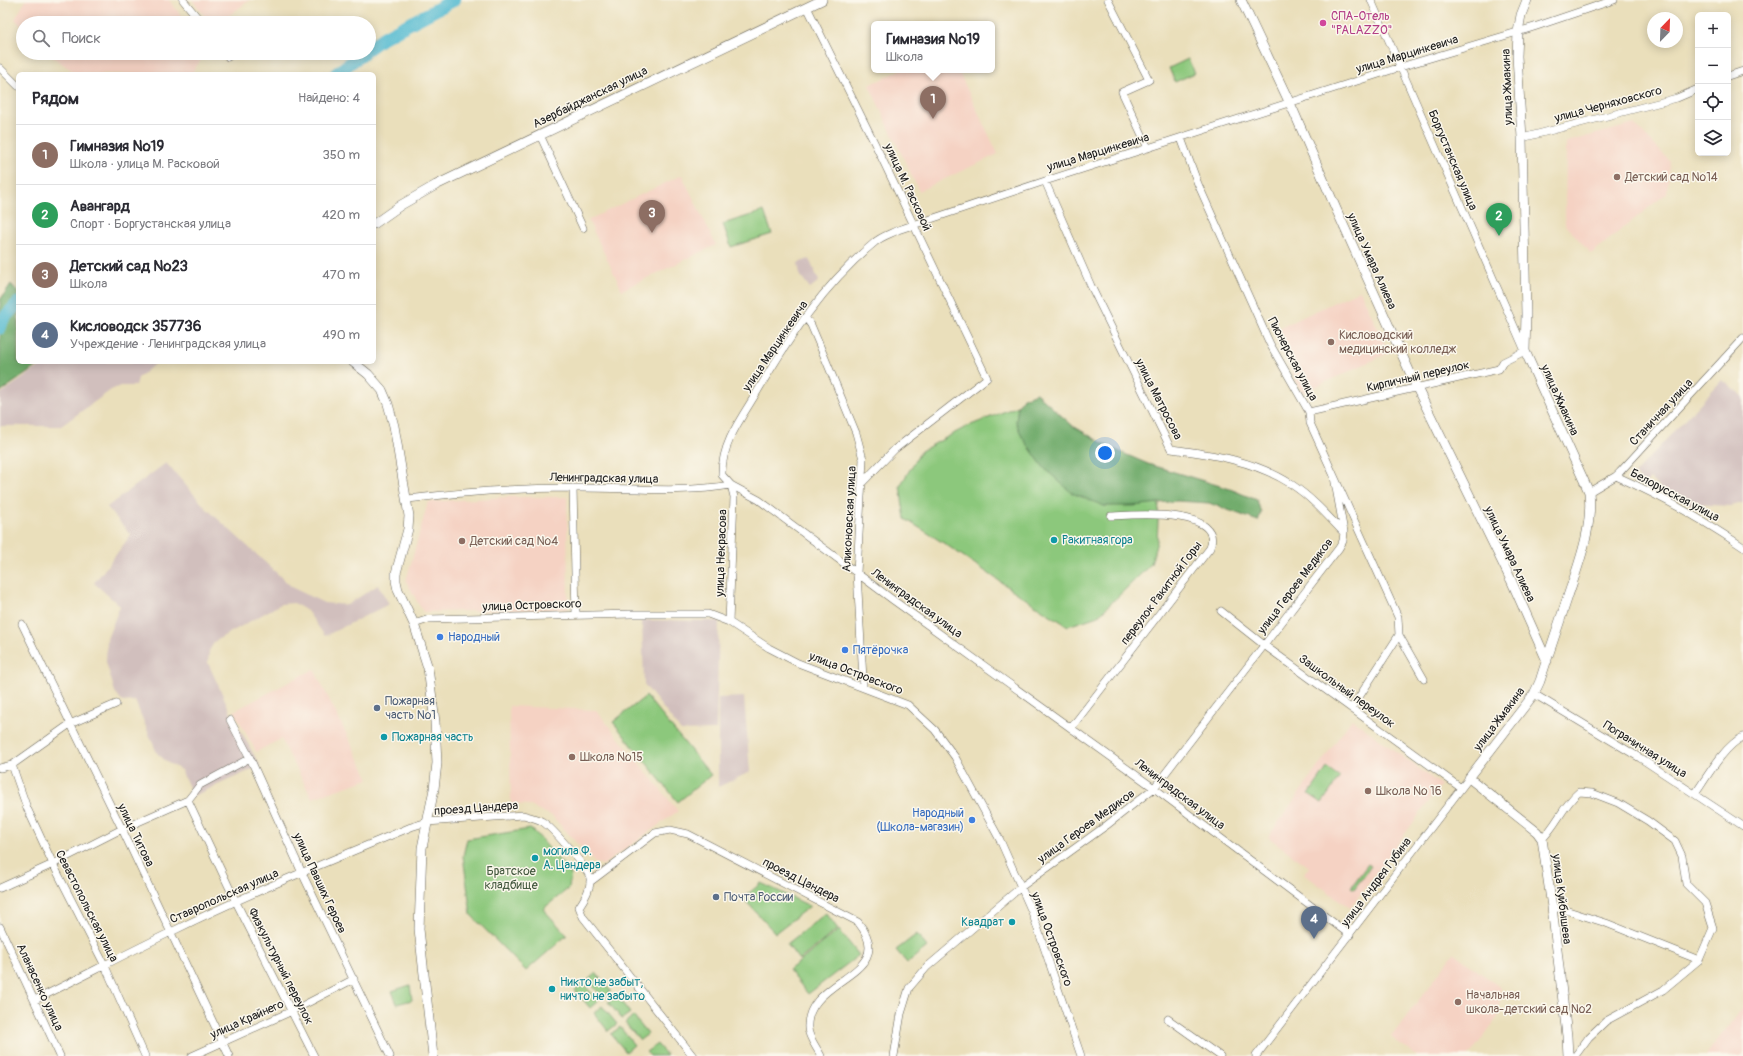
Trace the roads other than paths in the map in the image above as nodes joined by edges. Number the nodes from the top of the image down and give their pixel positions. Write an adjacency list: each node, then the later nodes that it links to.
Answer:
1 (183, 0): 9 (street)
2 (822, 0): 8 (street, Азербайджанская улица)
3 (1108, 0): 21 (street)
4 (1241, 0): 17 (street, улица Умара Алиева)
5 (1371, 0): 12 (street, Боргустанская улица)
6 (1527, 0): 10 (street, улица Жмакина)
7 (1614, 0): 10 (street, улица Марцинкевича)
8 (807, 7): 18 (street, Азербайджанская улица); 24 (street, улица М. Расковой)
9 (196, 16)
10 (1518, 32): 12 (street, улица Марцинкевича); 20 (street, улица Жмакина)
11 (0, 68): 15 (street)
12 (1400, 68): 17 (street, улица Марцинкевича); 28 (street, Боргустанская улица)
13 (1743, 71): 14 (street)
14 (1731, 75)
15 (16, 84)
16 (1695, 90): 20 (street, улица Черняховского)
17 (1290, 103): 19 (street, улица Марцинкевича); 30 (street, улица Умара Алиева)
18 (540, 135): 23 (street, Азербайджанская улица); 25 (street)
19 (1181, 138): 21 (street, улица Марцинкевича); 31 (street, Пионерская улица)
20 (1522, 138): 28 (street, улица Жмакина)
21 (1148, 148): 22 (street, улица Марцинкевича)
22 (1045, 181): 24 (street, улица Марцинкевича); 40 (street, улица Матросова)
23 (376, 223)
24 (912, 224): 26 (street, улица Марцинкевича); 34 (street, улица М. Расковой)
25 (583, 228)
26 (805, 317): 34 (street, Аликоновская улица); 35 (street, улица Марцинкевича)
27 (1743, 338): 32 (street, Станичная улица)
28 (1525, 351): 30 (street, Кирпичный переулок); 37 (street, улица Жмакина)
29 (356, 364): 38 (street)
30 (1417, 388): 31 (street, Кирпичный переулок); 50 (street, улица Умара Алиева)
31 (1310, 412): 33 (street, Пионерская улица)
32 (1616, 476): 37 (street, Станичная улица); 41 (street, Белорусская улица)
33 (1334, 477): 40 (street, улица Героев Медиков); 48 (street, Пионерская улица)
34 (862, 483): 42 (street, Аликоновская улица)
35 (730, 485): 36 (street, Ленинградская улица); 42 (street, Ленинградская улица); 45 (street, улица Некрасова)
36 (573, 488): 38 (street, Ленинградская улица); 44 (street)
37 (1589, 492): 50 (street, улица Жмакина)
38 (408, 500): 47 (street)
39 (1111, 516): 58 (street, переулок Ракитной Горы)
40 (1344, 532): 49 (street, улица Героев Медиков)
41 (1743, 547)
42 (857, 573): 52 (street, Аликоновская улица); 58 (street, Ленинградская улица)
43 (1221, 611): 49 (street, Зашкольный переулок)
44 (576, 615): 45 (street, улица Островского); 47 (street, улица Островского)
45 (729, 622): 52 (street, улица Островского)
46 (22, 624): 57 (street, улица Титова)
47 (414, 624): 68 (street)
48 (1400, 635): 51 (street); 55 (street)
49 (1264, 645): 55 (street, Зашкольный переулок); 64 (street, улица Героев Медиков)
50 (1546, 661): 53 (street, улица Жмакина)
51 (1424, 679)
52 (862, 688): 75 (street, улица Островского)
53 (1534, 694): 63 (street, улица Жмакина); 66 (street, Пограничная улица)
54 (116, 704): 57 (street)
55 (1352, 708): 65 (street, Зашкольный переулок)
56 (230, 720): 60 (street, улица Павших Героев)
57 (70, 724): 61 (street); 70 (street, улица Титова)
58 (1071, 728): 64 (street, Ленинградская улица)
59 (1743, 737): 66 (street)
60 (250, 758): 67 (street); 73 (street, улица Павших Героев)
61 (12, 765): 62 (street); 72 (street, Севастопольская улица)
62 (0, 768)
63 (1469, 778): 65 (street, улица Андрея Губина); 71 (street, улица Куйбышева)
64 (1154, 788): 75 (street, улица Героев Медиков); 81 (street, Ленинградская улица)
65 (1461, 788): 81 (street, улица Андрея Губина)
66 (1695, 794): 69 (street, Пограничная улица)
67 (188, 800): 70 (street); 77 (street, Физкультурный переулок)
68 (427, 822): 73 (street, Ставропольская улица); 74 (street, проезд Цандера); 95 (street)
69 (1743, 826)
70 (122, 829): 72 (street); 80 (street, улица Титова)
71 (1542, 839): 78 (street, улица Куйбышева); 82 (street)
72 (53, 864): 76 (street); 83 (street, Севастопольская улица)
73 (302, 873): 77 (street, Ставропольская улица); 84 (street, улица Павших Героев)
74 (590, 882): 96 (street); 97 (street, проезд Цандера)
75 (1021, 887): 98 (street, улица Героев Медиков); 99 (street, улица Островского)
76 (0, 888)
77 (236, 902): 80 (street, Ставропольская улица); 86 (street, Физкультурный переулок)
78 (1552, 907): 82 (street); 102 (street, улица Куйбышева)
79 (0, 927): 85 (street, Аланасенко улица)
80 (171, 931): 83 (street, Ставропольская улица); 88 (street, улица Титова)
81 (1350, 935): 101 (street, улица Андрея Губина)
82 (1699, 960): 103 (street)
83 (105, 966): 85 (street, Ставропольская улица); 90 (street, Севастопольская улица)
84 (354, 979): 86 (street, улица Крайнего); 94 (street, улица Павших Героев)
85 (35, 1000): 89 (street, Аланасенко улица)
86 (292, 1011): 88 (street, улица Крайнего); 93 (street, Физкультурный переулок)
87 (1168, 1019): 100 (street)
88 (222, 1042): 91 (street, улица Крайнего); 92 (street, улица Титова)
89 (60, 1056)
90 (145, 1056)
91 (192, 1056)
92 (229, 1056)
93 (314, 1056)
94 (390, 1056)
95 (433, 1056)
96 (693, 1056)
97 (821, 1056)
98 (894, 1056)
99 (1081, 1056)
100 (1220, 1056)
101 (1256, 1056)
102 (1568, 1056)
103 (1575, 1056)

